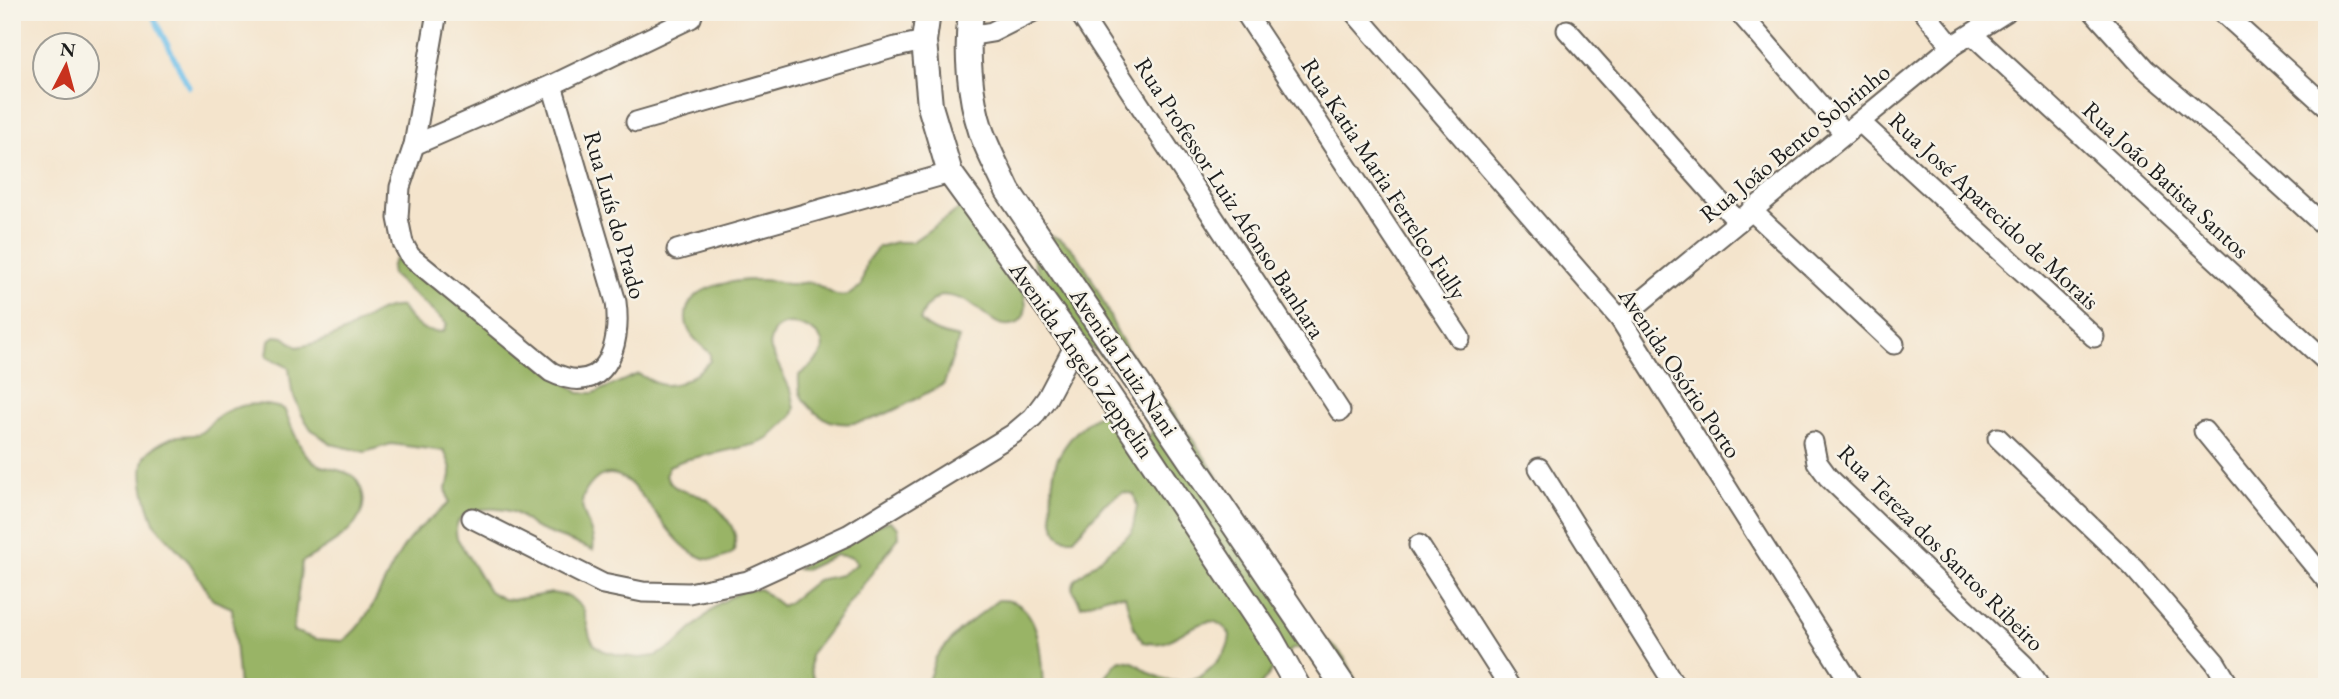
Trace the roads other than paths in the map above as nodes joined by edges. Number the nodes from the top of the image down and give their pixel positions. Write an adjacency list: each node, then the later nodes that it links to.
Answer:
1 (437, 12): 22 (street)
2 (694, 12): 18 (street)
3 (928, 12): 16 (street, Avenida Ângelo Zeppelin)
4 (1032, 12): 13 (street)
5 (1079, 12): 33 (street, Rua Professor Luiz Afonso Banhara)
6 (1245, 12): 29 (street, Rua Katia Maria Ferrelco Fully)
7 (1354, 12): 27 (street, Avenida Osório Porto)
8 (1739, 12): 21 (street, Rua José Aparecido de Morais)
9 (1924, 12): 17 (street)
10 (2006, 12): 15 (street, Rua João Bento Sobrinho)
11 (2094, 12): 25 (street)
12 (2222, 12): 19 (street)
13 (970, 24): 42 (street, Avenida Luiz Nani)
14 (1567, 30): 24 (street)
15 (1972, 34): 17 (street, Rua João Bento Sobrinho); 32 (street, Rua João Batista Santos)
16 (924, 41): 20 (street); 23 (street, Avenida Ângelo Zeppelin)
17 (1952, 46): 21 (street, Rua João Bento Sobrinho)
18 (552, 85): 22 (street); 22 (street, Rua Luís do Prado)
19 (2327, 107)
20 (636, 122)
21 (1852, 128): 24 (street, Rua João Bento Sobrinho); 28 (street, Rua José Aparecido de Morais)
22 (414, 145)
23 (950, 173): 26 (street); 31 (street, Avenida Ângelo Zeppelin)
24 (1744, 216): 27 (street, Rua João Bento Sobrinho); 30 (street)
25 (2327, 228)
26 (677, 250)
27 (1620, 319): 45 (street, Avenida Osório Porto)
28 (2094, 337)
29 (1460, 338)
30 (1894, 344)
31 (1075, 345): 38 (street); 41 (street, Avenida Ângelo Zeppelin)
32 (2327, 362)
33 (1340, 411)
34 (2204, 431): 40 (street)
35 (1998, 438): 47 (street)
36 (1813, 442): 46 (street, Rua Tereza dos Santos Ribeiro)
37 (1539, 468): 44 (street)
38 (472, 517)
39 (1419, 545): 43 (street)
40 (2327, 581)
41 (1298, 687)
42 (1343, 687)
43 (1510, 687)
44 (1676, 687)
45 (1853, 687)
46 (2039, 687)
47 (2230, 687)

